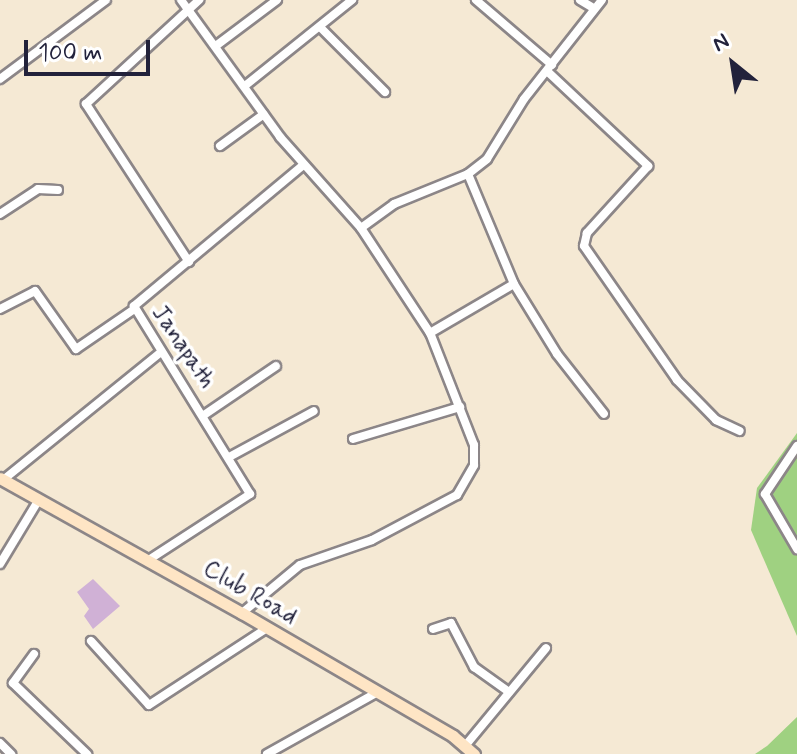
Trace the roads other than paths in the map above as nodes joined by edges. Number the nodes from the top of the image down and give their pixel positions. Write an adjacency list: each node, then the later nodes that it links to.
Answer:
1 (106, 0): 14 (street)
2 (181, 0): 9 (street)
3 (199, 0): 9 (street)
4 (277, 0): 12 (street)
5 (352, 0): 11 (street)
6 (476, 0): 13 (street)
7 (580, 0): 10 (street)
8 (602, 0): 10 (street)
9 (189, 9): 12 (street); 24 (street)
10 (595, 9): 13 (street)
11 (320, 27): 15 (street); 16 (street)
12 (217, 45): 15 (street)
13 (550, 68): 20 (street); 35 (street)
14 (0, 79)
15 (246, 85): 17 (street)
16 (385, 92)
17 (264, 114): 18 (street); 19 (street)
18 (220, 146)
19 (303, 165): 23 (street); 24 (street, Janapath)
20 (468, 174): 23 (street); 25 (street)
21 (58, 190): 22 (street)
22 (0, 214)
23 (361, 228): 28 (street)
24 (189, 262): 27 (street, Janapath)
25 (514, 284): 28 (street); 33 (street)
26 (0, 309): 27 (street)
27 (133, 310): 29 (street, Janapath)
28 (430, 333): 31 (street)
29 (161, 352): 34 (street, Janapath); 39 (street)
30 (276, 366): 34 (street)
31 (460, 407): 36 (street); 44 (street)
32 (314, 411): 38 (street)
33 (604, 414)
34 (204, 415): 38 (street, Janapath)
35 (740, 431)
36 (353, 439)
37 (797, 446): 41 (street)
38 (231, 456): 42 (street, Janapath)
39 (2, 479): 40 (street, Club Road)
40 (38, 501): 42 (street, Club Road); 43 (street)
41 (797, 549)
42 (147, 561): 44 (street, Club Road)
43 (0, 564)
44 (242, 613): 45 (street, Club Road)
45 (267, 628): 47 (street); 50 (street, Club Road)
46 (433, 629): 51 (street)
47 (91, 641)
48 (546, 648): 51 (street)
49 (34, 654): 54 (street)
50 (378, 692): 53 (street, Club Road); 56 (street)
51 (509, 692): 53 (street)
52 (0, 743): 55 (street)
53 (469, 750)
54 (82, 752)
55 (11, 754)
56 (267, 754)

